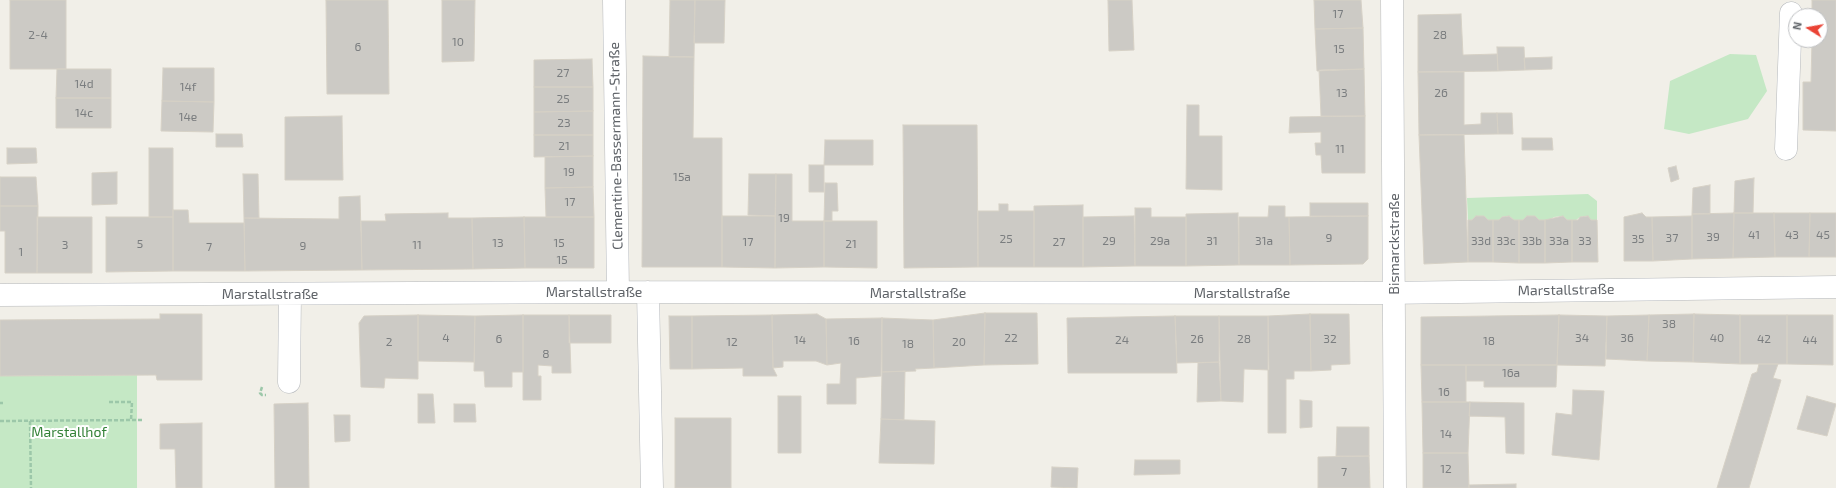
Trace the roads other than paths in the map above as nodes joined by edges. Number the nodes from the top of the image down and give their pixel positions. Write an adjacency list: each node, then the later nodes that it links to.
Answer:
1 (614, 0): 6 (street, Clementine-Bassermann-Straße)
2 (1392, 0): 8 (street, Bismarckstraße)
3 (1790, 48): 4 (street)
4 (1786, 149)
5 (1836, 287): 8 (street, Marstallstraße)
6 (618, 292): 7 (street, Marstallstraße); 9 (street, Marstallstraße)
7 (648, 292): 8 (street, Marstallstraße); 12 (street)
8 (1394, 292): 13 (street, Bismarckstraße)
9 (290, 294): 10 (street, Marstallstraße); 11 (street)
10 (0, 295)
11 (289, 382)
12 (652, 488)
13 (1395, 488)

